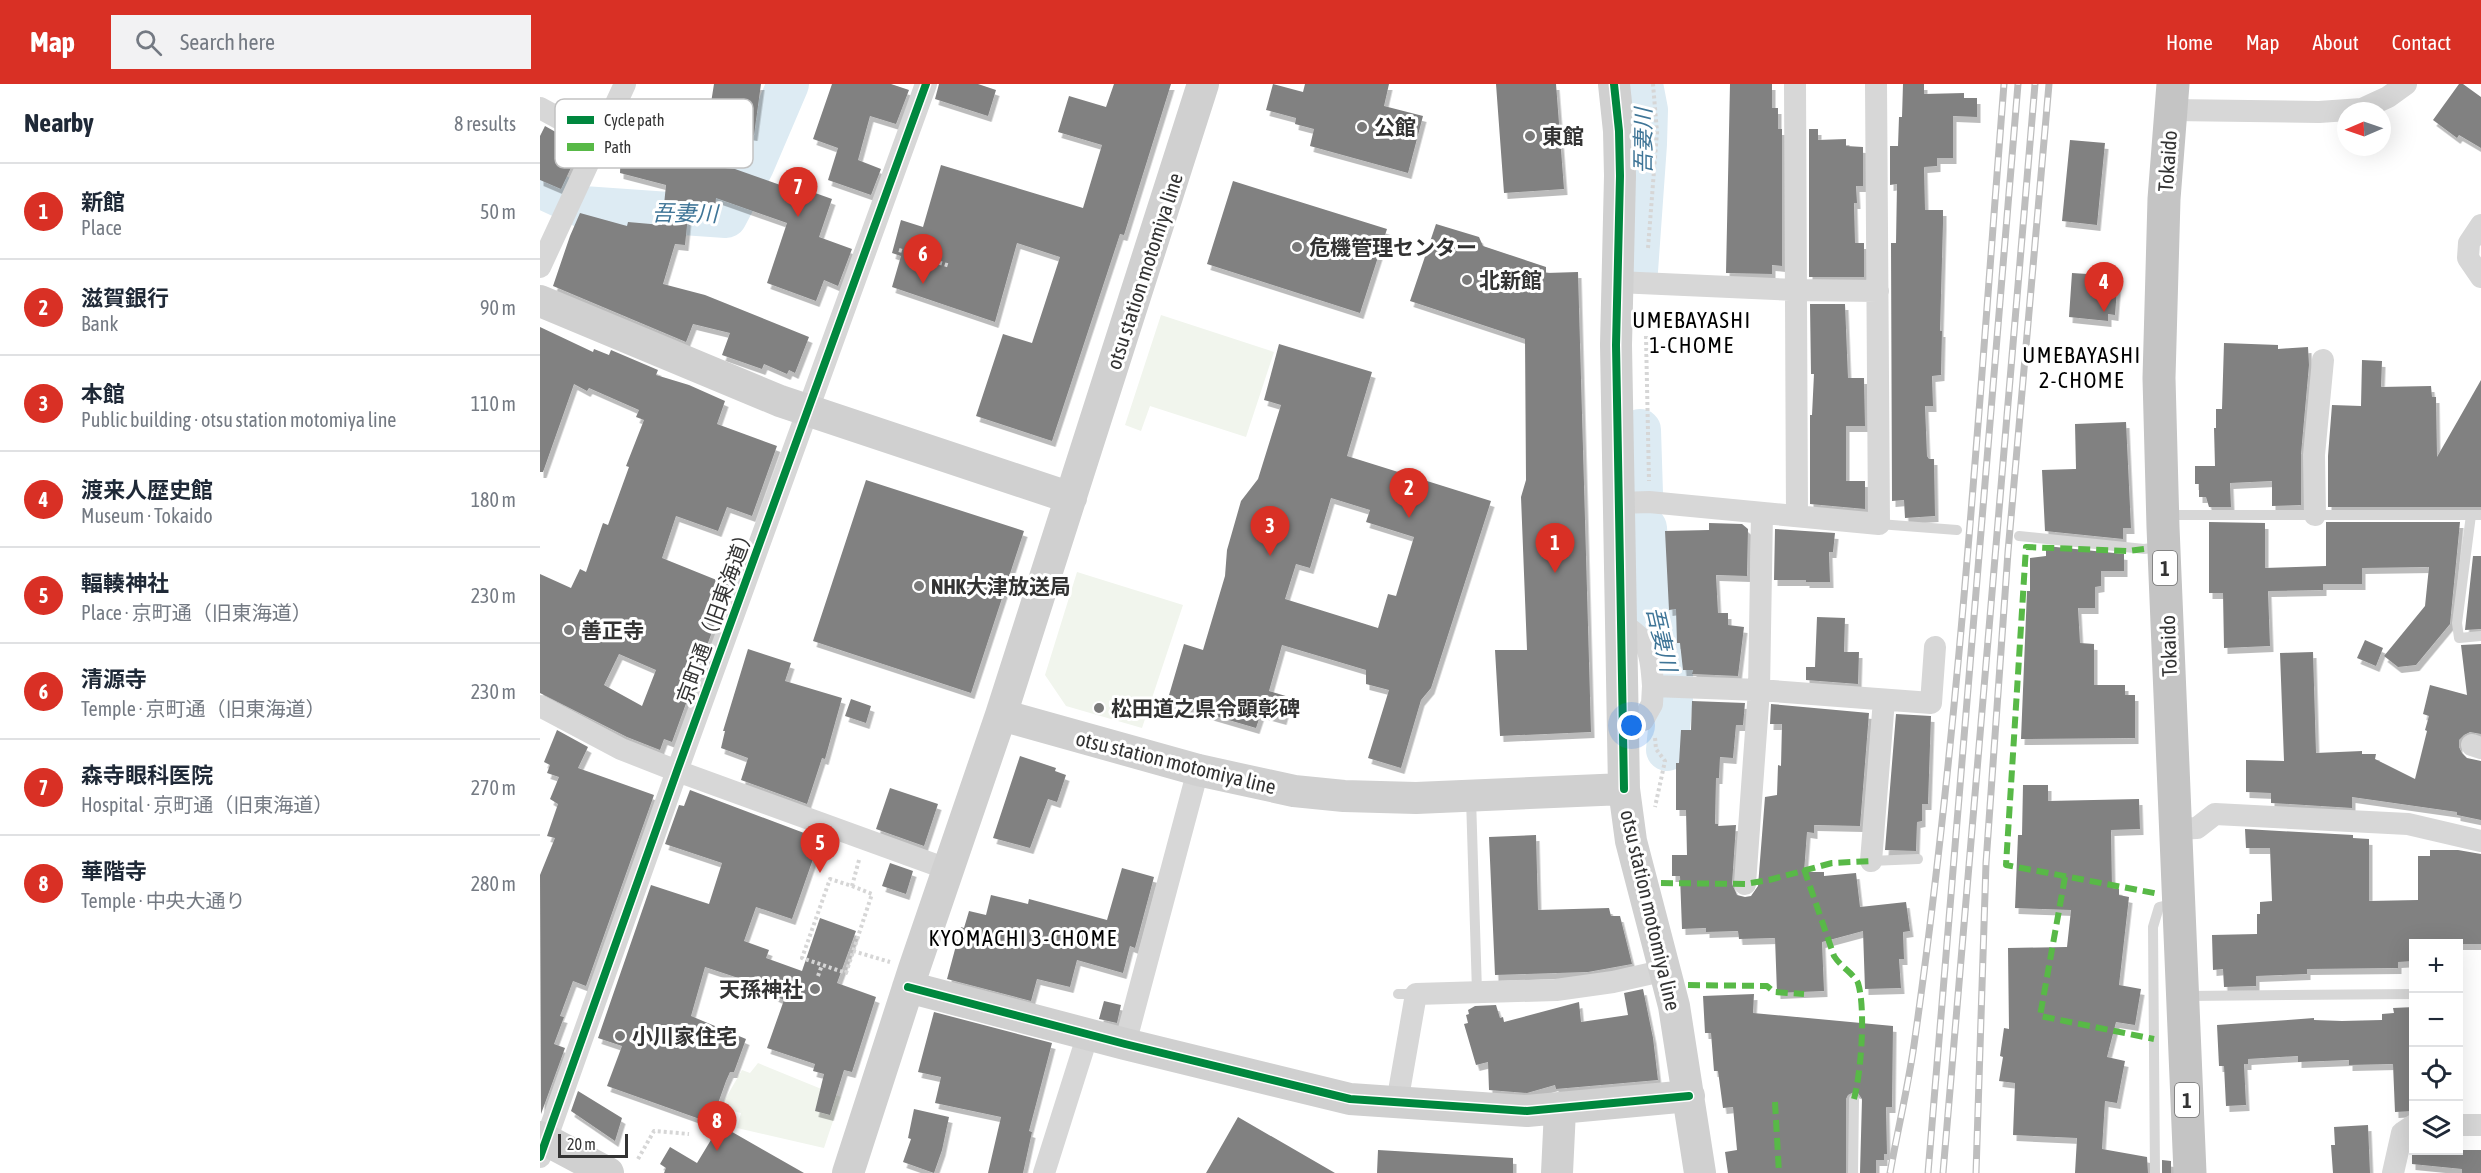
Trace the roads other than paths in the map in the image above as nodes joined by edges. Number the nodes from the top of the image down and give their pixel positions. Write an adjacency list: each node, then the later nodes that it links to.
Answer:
1 (625, 84): 9 (street)
2 (926, 84): 21 (street, 京町通（旧東海道）)
3 (1203, 84): 22 (street, otsu station motomiya line)
4 (1614, 84): 16 (street)
5 (1795, 84): 17 (street)
6 (1876, 84): 18 (street)
7 (2406, 84): 8 (street)
8 (2172, 97): 25 (highway, Tokaido / 1)
9 (618, 99)
10 (540, 108): 11 (street)
11 (555, 116)
12 (586, 168): 14 (street)
13 (2481, 225): 15 (street)
14 (540, 267)
15 (2481, 277)
16 (1617, 282): 17 (street); 23 (street)
17 (1796, 290): 18 (street); 28 (street)
18 (1878, 291): 29 (street)
19 (540, 301): 21 (street)
20 (2323, 360): 26 (street)
21 (809, 410): 22 (street); 43 (street, 京町通（旧東海道）)
22 (1071, 498): 40 (street, otsu station motomiya line)
23 (1634, 503): 24 (street); 33 (street)
24 (1762, 513): 28 (street); 37 (street)
25 (2162, 515): 26 (lane); 32 (highway, Tokaido / 1)
26 (2314, 515): 27 (lane)
27 (2476, 515): 34 (lane)
28 (1797, 516): 29 (street)
29 (1879, 524): 30 (lane)
30 (1957, 530)
31 (2019, 536): 32 (lane)
32 (2164, 547): 46 (highway, Tokaido / 1)
33 (1621, 624): 36 (street); 41 (street)
34 (2481, 636)
35 (1935, 647): 38 (street)
36 (1666, 686): 37 (street); 41 (street)
37 (1759, 690): 38 (street); 51 (street)
38 (1884, 700): 49 (street)
39 (540, 706): 43 (street)
40 (1001, 715): 42 (street, otsu station motomiya line); 50 (street)
41 (1623, 722): 44 (street)
42 (1198, 770): 45 (street, otsu station motomiya line); 59 (street)
43 (677, 771): 50 (street); 67 (street, 京町通（旧東海道）)
44 (1624, 789): 45 (street, otsu station motomiya line); 53 (street, otsu station motomiya line)
45 (1471, 795): 55 (lane)
46 (2175, 829): 47 (street); 52 (highway, Tokaido / 1)
47 (2481, 841)
48 (1918, 859): 49 (lane)
49 (1871, 861)
50 (947, 869): 54 (street)
51 (1745, 884)
52 (2179, 902): 57 (highway, Tokaido / 1); 74 (lane)
53 (1666, 970): 55 (street); 60 (street, otsu station motomiya line)
54 (900, 975): 58 (street); 69 (street)
55 (1477, 992): 62 (street)
56 (2409, 994): 57 (lane)
57 (2183, 996): 75 (highway, Tokaido / 1)
58 (1088, 1034): 59 (street); 70 (street)
59 (1125, 1044): 62 (street)
60 (1689, 1096): 63 (street); 72 (street, otsu station motomiya line)
61 (1854, 1099): 73 (lane)
62 (1397, 1103): 63 (street)
63 (1560, 1110): 71 (street)
64 (2463, 1125): 65 (street)
65 (2481, 1125)
66 (2409, 1128): 76 (street)
67 (542, 1145): 68 (street)
68 (608, 1173)
69 (848, 1173)
70 (1044, 1173)
71 (1557, 1173)
72 (1700, 1173)
73 (1853, 1173)
74 (2155, 1173)
75 (2190, 1173)
76 (2392, 1173)

